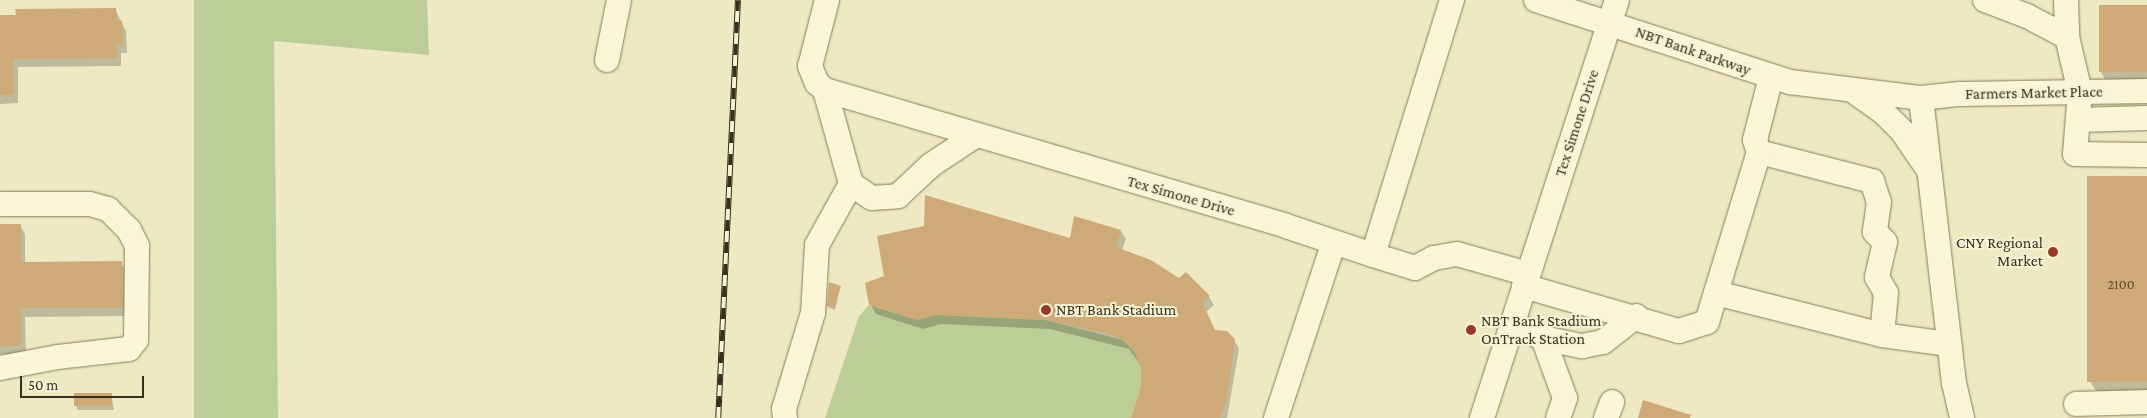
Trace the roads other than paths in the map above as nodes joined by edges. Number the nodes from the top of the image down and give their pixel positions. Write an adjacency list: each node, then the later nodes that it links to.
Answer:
1 (619, 0): 10 (street)
2 (827, 0): 12 (street)
3 (1452, 0): 26 (street)
4 (1536, 0): 8 (street, NBT Bank Parkway)
5 (1617, 0): 8 (street, Tex Simone Drive)
6 (1985, 0): 9 (street)
7 (2066, 0): 9 (street)
8 (1609, 23): 11 (street, NBT Bank Parkway); 27 (street, Tex Simone Drive)
9 (2067, 38): 15 (street)
10 (607, 60)
11 (1771, 77): 13 (street, NBT Bank Parkway); 20 (street)
12 (825, 90): 19 (street, Tex Simone Drive); 23 (street)
13 (1852, 91): 16 (street, NBT Bank Parkway); 22 (street, NBT Bank Parkway)
14 (2147, 91): 15 (street, Farmers Market Place)
15 (2080, 92): 16 (street, Farmers Market Place); 18 (street)
16 (1921, 98): 22 (street, NBT Bank Parkway)
17 (2147, 118): 18 (street)
18 (2078, 120): 21 (street)
19 (975, 136): 23 (street); 25 (street, Tex Simone Drive)
20 (1759, 152): 28 (street); 31 (street)
21 (2147, 155)
22 (1930, 171): 33 (street, NBT Bank Parkway)
23 (851, 184): 37 (street)
24 (0, 204): 34 (street)
25 (1334, 242): 26 (street, Tex Simone Drive); 38 (street)
26 (1373, 256): 27 (street, Tex Simone Drive)
27 (1526, 280): 29 (street, Tex Simone Drive); 30 (street, Tex Simone Drive)
28 (1716, 293): 29 (street, Tex Simone Drive); 31 (street)
29 (1636, 316): 32 (street)
30 (1512, 323): 32 (street); 39 (street, Tex Simone Drive)
31 (1882, 334): 33 (street)
32 (1543, 338): 40 (street)
33 (1950, 344): 41 (street, NBT Bank Parkway)
34 (0, 368)
35 (2147, 402): 36 (street)
36 (2076, 404)
37 (785, 418)
38 (1276, 418)
39 (1482, 418)
40 (1558, 418)
41 (1962, 418)

